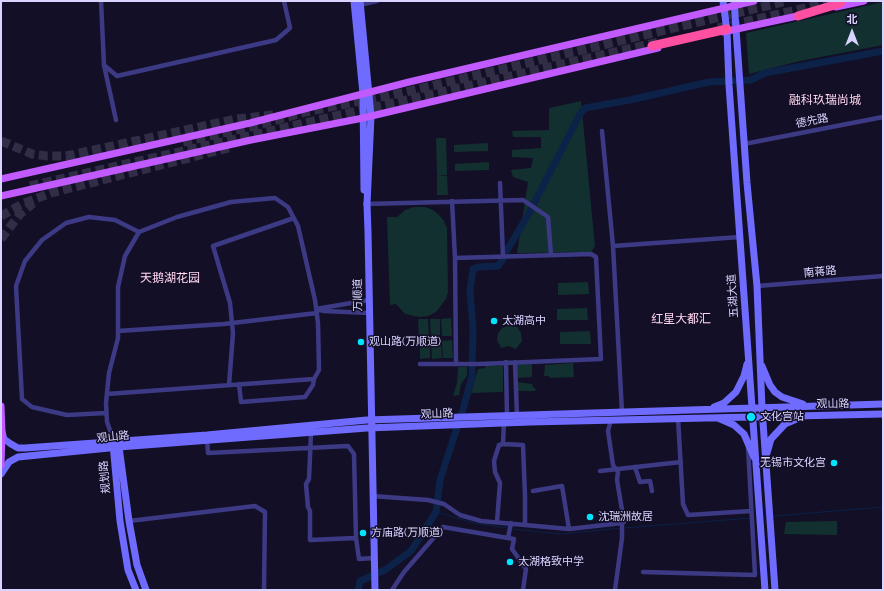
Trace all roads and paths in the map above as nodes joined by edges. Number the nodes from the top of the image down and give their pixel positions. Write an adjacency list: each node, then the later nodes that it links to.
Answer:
1 (101, 1): 15 (street)
2 (284, 1): 15 (street)
3 (377, 1): 7 (street)
4 (723, 1): 10 (main road, 五湖大道)
5 (754, 1): 9 (main road)
6 (864, 1): 11 (main road)
7 (357, 3): 16 (main road, 万顺道)
8 (841, 3): 11 (highway)
9 (734, 4): 10 (main road); 13 (main road)
10 (724, 9): 12 (main road, 五湖大道); 16 (main road)
11 (798, 16): 13 (main road)
12 (727, 30): 13 (main road); 14 (highway); 17 (main road); 31 (main road, 五湖大道)
13 (736, 30): 22 (main road)
14 (652, 46)
15 (104, 65): 20 (street)
16 (366, 93): 17 (main road, 万顺道); 18 (main road, 万顺道); 23 (main road)
17 (371, 116): 18 (main road); 28 (main road, 万顺道)
18 (363, 118): 25 (main road); 28 (main road, 万顺道)
19 (883, 118): 22 (street, 德先路)
20 (116, 120)
21 (602, 131): 32 (street)
22 (744, 145): 37 (main road)
23 (1, 179)
24 (500, 183): 26 (street)
25 (1, 196)
26 (501, 199): 27 (street); 33 (street); 34 (street)
27 (452, 201): 28 (street); 35 (street)
28 (366, 204): 38 (main road, 万顺道)
29 (294, 218): 30 (street); 39 (street); 41 (street)
30 (139, 232): 42 (street); 60 (street)
31 (740, 237): 32 (street); 44 (main road, 五湖大道)
32 (613, 246): 59 (street)
33 (551, 255): 34 (street); 46 (street)
34 (503, 256): 35 (street)
35 (455, 258): 48 (street)
36 (883, 277): 37 (street, 南蒋路)
37 (758, 287): 43 (main road)
38 (367, 300): 39 (street); 40 (main road, 万顺道)
39 (316, 311): 40 (street); 41 (street); 49 (street)
40 (367, 313): 69 (main road, 万顺道)
41 (232, 322): 42 (street); 51 (street)
42 (118, 331): 52 (street)
43 (759, 357): 55 (main road); 57 (main road)
44 (749, 358): 56 (main road, 五湖大道); 58 (main road)
45 (506, 362): 46 (street); 48 (street); 67 (street)
46 (515, 362): 63 (street)
47 (420, 364): 48 (street)
48 (456, 364)
49 (314, 379): 50 (street); 50 (street)
50 (239, 384): 51 (street)
51 (229, 385): 52 (street)
52 (107, 394): 60 (street)
53 (883, 404): 55 (main road, 观山路)
54 (1, 406): 73 (main road)
55 (810, 406): 57 (main road, 观山路)
56 (752, 408): 57 (main road, 观山路); 58 (main road, 观山路); 64 (main road, 五湖大道)
57 (762, 408): 65 (main road)
58 (709, 409): 59 (main road, 观山路)
59 (622, 412): 63 (main road, 观山路)
60 (106, 413): 78 (street)
61 (883, 414): 62 (main road, 观山路)
62 (805, 415): 65 (main road, 观山路); 80 (main road)
63 (517, 416): 67 (main road, 观山路)
64 (753, 416): 65 (main road, 观山路); 66 (main road, 观山路); 82 (main road, 五湖大道)
65 (763, 416): 80 (main road)
66 (716, 417): 68 (main road, 观山路); 77 (main road)
67 (505, 418): 70 (main road, 观山路); 71 (main road, 观山路); 76 (street)
68 (678, 418): 70 (main road, 观山路); 81 (street)
69 (369, 420): 71 (main road, 观山路); 72 (main road, 万顺道); 75 (main road, 观山路)
70 (611, 420): 85 (street)
71 (472, 421): 72 (main road, 观山路)
72 (369, 428): 74 (main road, 观山路); 90 (main road, 万顺道); 100 (main road, 万顺道)
73 (2, 432): 78 (main road, 观山路); 83 (main road)
74 (311, 433): 75 (main road, 观山路); 79 (street)
75 (207, 438): 78 (main road, 观山路); 79 (street)
76 (503, 444): 93 (street); 94 (street)
77 (748, 444): 82 (main road); 91 (street)
78 (115, 446): 87 (main road, 观山路); 92 (main road, 规划路); 103 (main road, 规划路)
79 (311, 448): 98 (street); 98 (street)
80 (766, 458): 112 (main road)
81 (681, 462): 84 (street); 91 (street)
82 (756, 462): 111 (main road, 五湖大道)
83 (1, 465)
84 (635, 467): 85 (street); 89 (street)
85 (615, 468): 86 (street); 96 (street)
86 (600, 471)
87 (1, 474)
88 (533, 490): 97 (street)
89 (652, 491)
90 (372, 496): 93 (street); 100 (main road, 万顺道)
91 (751, 511): 101 (street)
92 (129, 521): 104 (main road, 规划路); 105 (street)
93 (497, 522): 95 (street)
94 (525, 524): 95 (street); 97 (street)
95 (510, 526): 99 (street)
96 (622, 527): 97 (street); 110 (street)
97 (569, 528)
98 (356, 538): 100 (street)
99 (508, 538): 108 (street); 109 (street)
100 (372, 558): 102 (main road, 万顺道)
101 (643, 572)
102 (372, 575): 106 (main road, 万顺道); 107 (main road, 万顺道)
103 (136, 590)
104 (146, 590)
105 (264, 590)
106 (371, 590)
107 (375, 590)
108 (392, 590)
109 (523, 590)
110 (615, 590)
111 (765, 590)
112 (775, 590)

